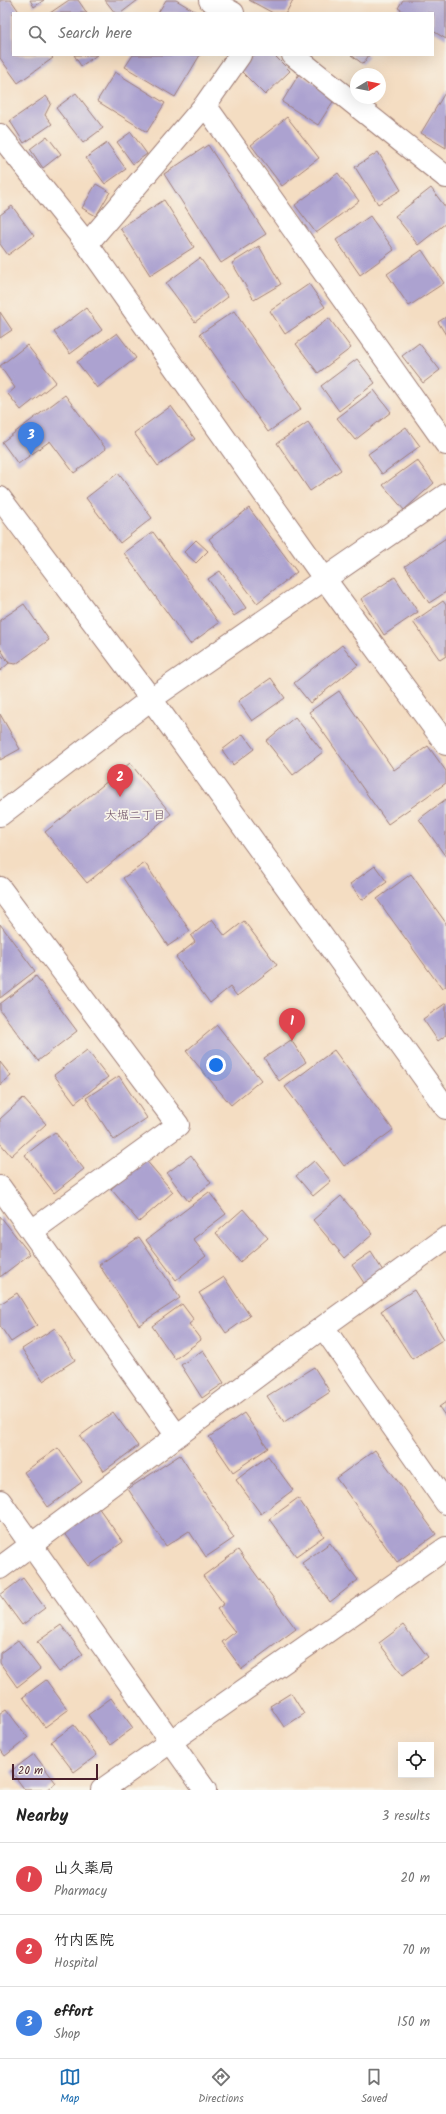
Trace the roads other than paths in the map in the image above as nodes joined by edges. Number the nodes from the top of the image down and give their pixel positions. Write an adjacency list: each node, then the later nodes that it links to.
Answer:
1 (210, 0): 2 (street)
2 (232, 12)
3 (239, 56): 5 (street)
4 (294, 56): 7 (street)
5 (205, 105): 8 (street); 9 (street)
6 (0, 135): 8 (street)
7 (446, 177)
8 (87, 244): 12 (street)
9 (446, 444)
10 (446, 495): 12 (street)
11 (0, 498): 13 (street)
12 (324, 578): 13 (street); 14 (street)
13 (151, 699): 15 (street); 17 (street)
14 (445, 742)
15 (0, 815)
16 (0, 888): 19 (street)
17 (446, 1108)
18 (0, 1187): 19 (street)
19 (32, 1230): 22 (street)
20 (446, 1238): 21 (street)
21 (323, 1328): 22 (street); 24 (street)
22 (177, 1436): 25 (street)
23 (0, 1501): 25 (street)
24 (446, 1503)
25 (32, 1545): 27 (street); 28 (street)
26 (446, 1548): 28 (street)
27 (0, 1568)
28 (170, 1741): 29 (street); 30 (street)
29 (102, 1790)
30 (205, 1790)

